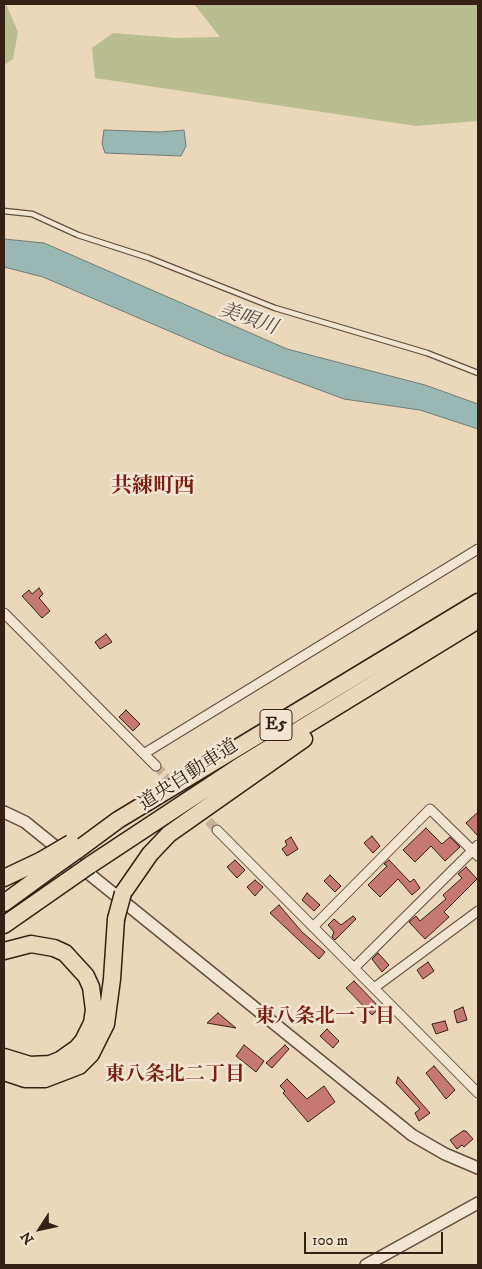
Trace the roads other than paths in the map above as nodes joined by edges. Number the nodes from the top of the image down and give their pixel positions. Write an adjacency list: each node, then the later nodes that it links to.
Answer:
1 (4, 211): 2 (lane)
2 (478, 373)
3 (478, 548): 8 (street)
4 (478, 602): 13 (highway, 道央自動車道 / E5, bridge)
5 (4, 613): 8 (street)
6 (478, 620): 7 (highway, 道央自動車道 / E5)
7 (444, 640): 17 (highway, 道央自動車道 / E5, bridge); 23 (highway, bridge)
8 (145, 753): 9 (street)
9 (156, 766)
10 (4, 812): 25 (street)
11 (217, 830): 18 (street)
12 (476, 851): 18 (street); 20 (street)
13 (47, 864): 14 (highway); 15 (highway, 道央自動車道 / E5)
14 (4, 878)
15 (4, 903)
16 (478, 911): 21 (street)
17 (4, 925)
18 (313, 927): 20 (street)
19 (4, 951): 22 (highway)
20 (354, 968): 21 (street)
21 (374, 988): 24 (street)
22 (4, 1057)
23 (4, 1072)
24 (478, 1093)
25 (478, 1168)
26 (478, 1203): 27 (street)
27 (366, 1265)

